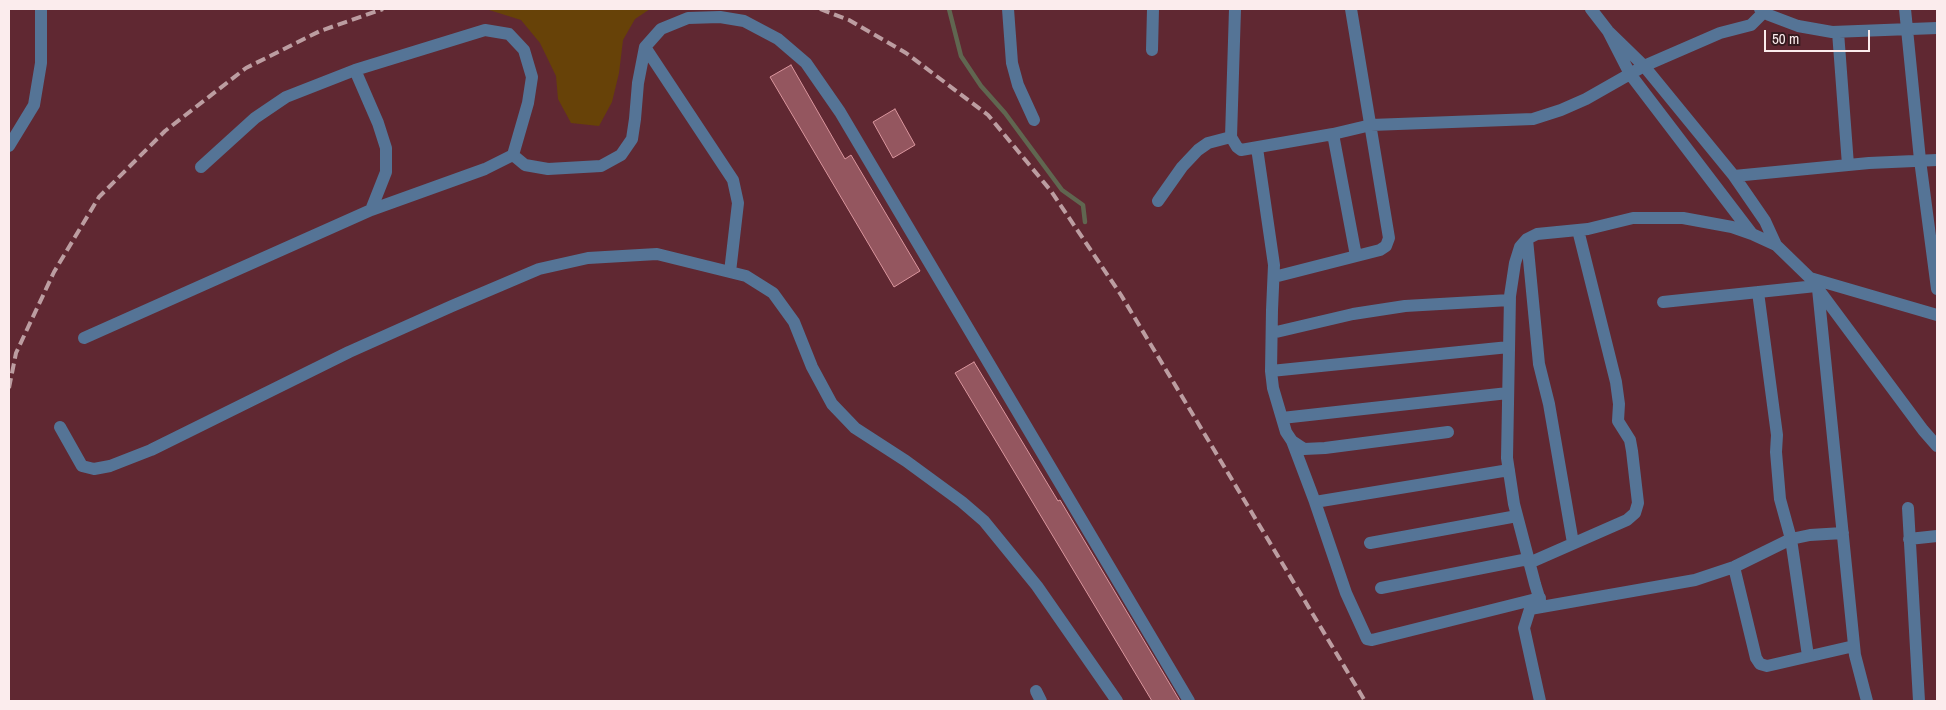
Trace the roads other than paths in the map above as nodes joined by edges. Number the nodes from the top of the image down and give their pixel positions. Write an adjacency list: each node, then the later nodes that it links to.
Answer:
1 (41, 9): 23 (street)
2 (1008, 9): 19 (street)
3 (1152, 9): 15 (street)
4 (1235, 9): 22 (street)
5 (1351, 9): 20 (street)
6 (1590, 9): 12 (street)
7 (1905, 9): 11 (street)
8 (1762, 10): 13 (street); 16 (street)
9 (745, 15): 14 (street); 73 (street)
10 (1937, 28): 11 (street)
11 (1907, 29): 13 (street); 26 (street)
12 (1608, 31): 16 (street); 18 (street)
13 (1838, 32): 28 (street)
14 (645, 47): 25 (street); 38 (street)
15 (1152, 50)
16 (1644, 66): 18 (street); 30 (street)
17 (355, 70): 25 (street); 29 (street); 32 (street)
18 (1630, 74): 20 (street); 34 (street)
19 (1034, 120)
20 (1371, 125): 21 (street); 37 (street)
21 (1333, 134): 24 (street); 37 (street)
22 (1231, 137): 24 (street); 31 (street)
23 (9, 146)
24 (1257, 148): 39 (street)
25 (514, 156): 32 (street)
26 (1920, 160): 27 (street); 28 (street); 40 (street)
27 (1937, 160)
28 (1848, 165): 30 (street)
29 (201, 167)
30 (1734, 176): 36 (street)
31 (1158, 201)
32 (371, 210): 47 (street)
33 (1578, 230): 34 (street); 35 (street); 65 (street)
34 (1752, 234): 36 (street)
35 (1527, 239): 43 (street); 65 (street)
36 (1776, 245): 41 (street)
37 (1356, 256): 39 (street)
38 (730, 272): 52 (street); 72 (street)
39 (1274, 277): 46 (street)
40 (1937, 283)
41 (1815, 284): 42 (street); 45 (street); 55 (street); 60 (street)
42 (1758, 292): 44 (street); 62 (street)
43 (1510, 300): 46 (street); 48 (street)
44 (1663, 302)
45 (1937, 315)
46 (1272, 333): 49 (street)
47 (84, 338)
48 (1509, 347): 49 (street); 50 (street)
49 (1272, 371): 51 (street)
50 (1508, 393): 51 (street); 56 (street)
51 (1282, 418): 54 (street)
52 (60, 427)
53 (1448, 432): 54 (street)
54 (1292, 441): 57 (street)
55 (1937, 445)
56 (1509, 470): 57 (street); 59 (street)
57 (1315, 502): 69 (street)
58 (1908, 508): 63 (street)
59 (1517, 516): 64 (street); 66 (street)
60 (1843, 533): 62 (street); 70 (street)
61 (1937, 536): 63 (street)
62 (1791, 539): 67 (street); 71 (street)
63 (1909, 539): 76 (street)
64 (1370, 543)
65 (1574, 543): 66 (street)
66 (1529, 561): 68 (street); 69 (street)
67 (1734, 567): 69 (street); 71 (street)
68 (1381, 588)
69 (1541, 602): 74 (street)
70 (1854, 646): 71 (street); 75 (street)
71 (1808, 656)
72 (1117, 701)
73 (1189, 701)
74 (1540, 701)
75 (1867, 701)
76 (1919, 701)

